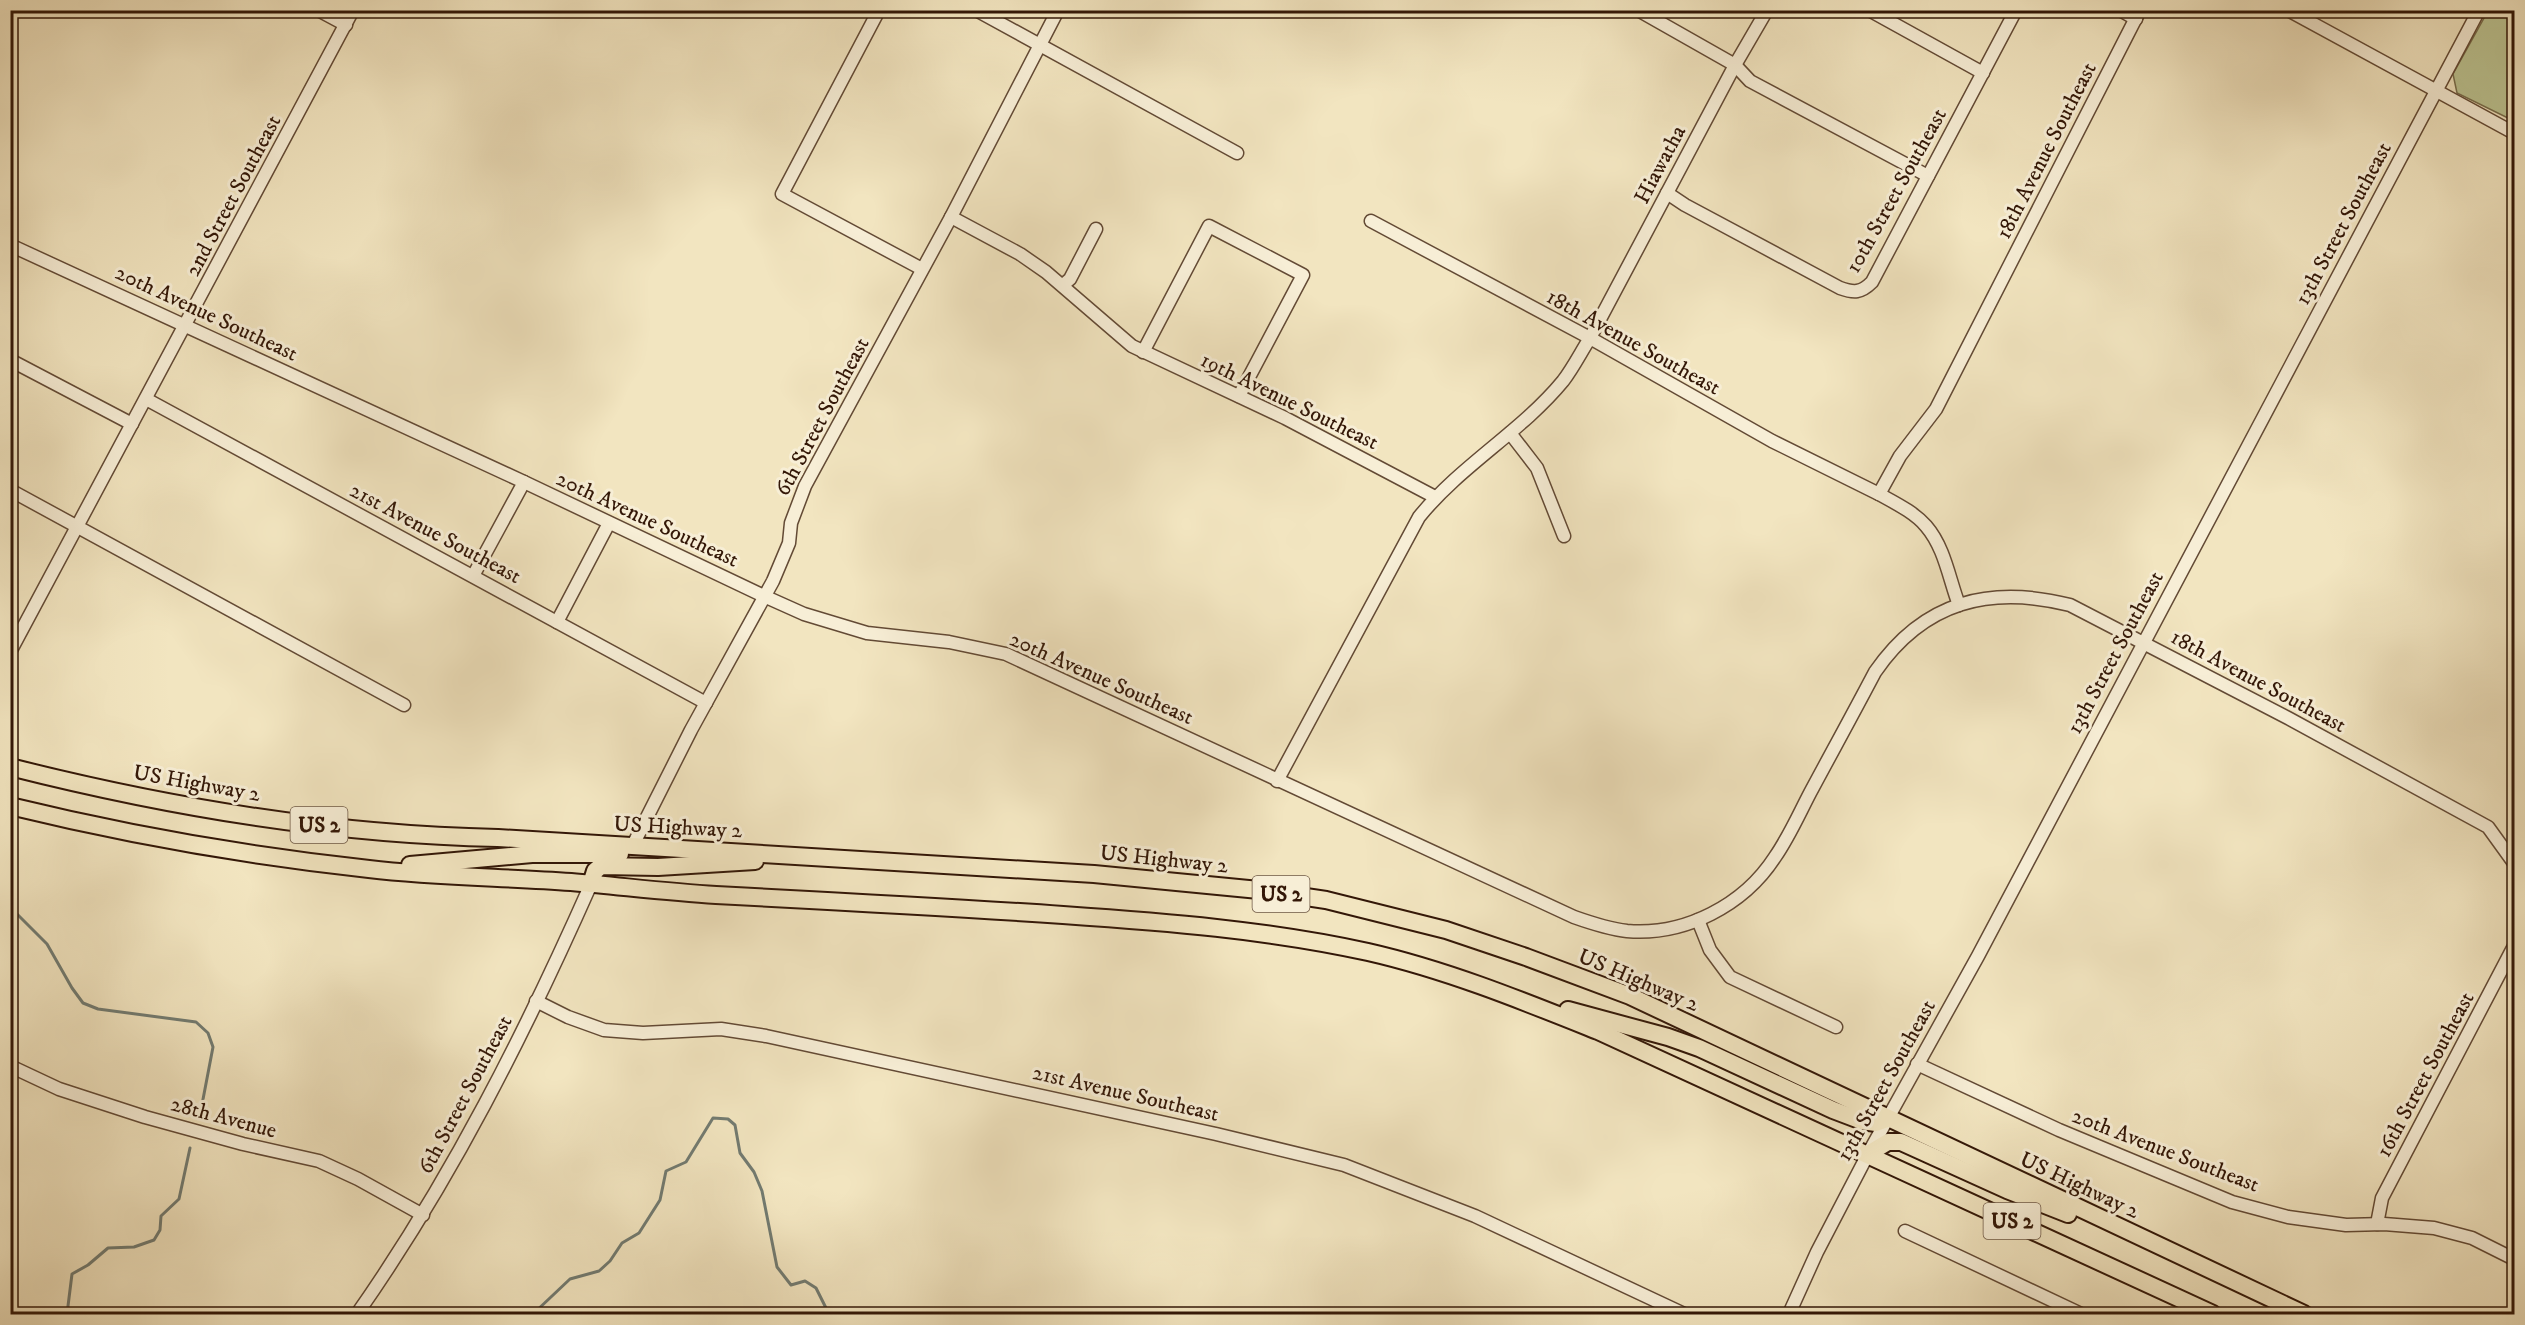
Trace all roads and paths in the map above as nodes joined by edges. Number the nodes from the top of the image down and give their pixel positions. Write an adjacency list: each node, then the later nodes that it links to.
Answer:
1 (318, 10): 14 (street)
2 (353, 10): 14 (street, 2nd Street Southeast)
3 (879, 10): 27 (street)
4 (976, 10): 15 (street)
5 (1059, 10): 15 (street, 6th Street Southeast)
6 (1638, 10): 16 (street)
7 (1767, 10): 16 (street, Hiawatha)
8 (1869, 10): 17 (street)
9 (2016, 10): 17 (street, 10th Street Southeast)
10 (2120, 10): 13 (street)
11 (2288, 10): 18 (street)
12 (2479, 10): 18 (street, 13th Street Southeast)
13 (2138, 15): 39 (street, 18th Avenue Southeast)
14 (346, 25): 29 (street, 2nd Street Southeast)
15 (1039, 47): 20 (street); 23 (street, 6th Street Southeast)
16 (1735, 65): 21 (street); 22 (street, Hiawatha)
17 (1983, 73): 21 (street, 10th Street Southeast)
18 (2435, 90): 19 (street); 48 (street, 13th Street Southeast)
19 (2514, 133)
20 (1237, 153)
21 (1928, 176): 22 (street, 10th Street Southeast)
22 (1667, 192): 30 (street, Hiawatha)
23 (951, 217): 27 (street, 6th Street Southeast); 28 (street, 19th Avenue Southeast)
24 (1371, 220): 30 (street, 18th Avenue Southeast)
25 (1096, 229): 28 (street)
26 (10, 244): 29 (street, 20th Avenue Southeast)
27 (922, 269): 45 (street, 6th Street Southeast)
28 (1063, 285): 31 (street, 19th Avenue Southeast)
29 (187, 325): 34 (street, 2nd Street Southeast); 37 (street, 20th Avenue Southeast)
30 (1590, 338): 36 (street, Hiawatha); 39 (street, 18th Avenue Southeast)
31 (1143, 352): 33 (street, 19th Avenue Southeast); 33 (street)
32 (10, 360): 35 (street)
33 (1239, 396): 40 (street, 19th Avenue Southeast)
34 (146, 399): 35 (street, 2nd Street Southeast); 44 (street, 21st Avenue Southeast)
35 (132, 424): 42 (street)
36 (1510, 432): 40 (street); 43 (street)
37 (524, 482): 41 (street, 20th Avenue Southeast); 44 (street)
38 (10, 490): 42 (street)
39 (1879, 494): 46 (street, 18th Avenue Southeast)
40 (1435, 497): 53 (street)
41 (609, 523): 45 (street, 20th Avenue Southeast); 47 (street)
42 (79, 527): 49 (street); 51 (street)
43 (1564, 536)
44 (472, 576): 47 (street, 21st Avenue Southeast)
45 (765, 597): 50 (street, 6th Street Southeast); 53 (street, 20th Avenue Southeast)
46 (1959, 605): 48 (street, 18th Avenue Southeast); 60 (street, 18th Avenue Southeast)
47 (557, 622): 50 (street, 21st Avenue Southeast)
48 (2144, 642): 57 (street, 18th Avenue Southeast); 65 (street, 13th Street Southeast)
49 (10, 652)
50 (706, 703): 55 (street, 6th Street Southeast)
51 (405, 705)
52 (10, 766): 55 (highway, US Highway 2 / US 2)
53 (1277, 782): 60 (street, 20th Avenue Southeast)
54 (10, 806): 58 (highway, US 2)
55 (633, 845): 56 (highway, US Highway 2 / US 2); 58 (highway)
56 (839, 858): 59 (highway); 67 (highway, US Highway 2 / US 2)
57 (2514, 863)
58 (372, 870): 59 (highway, US 2)
59 (591, 884): 62 (street, 6th Street Southeast); 63 (highway, US 2)
60 (1698, 920): 64 (street)
61 (2514, 946): 70 (street, 16th Street Southeast)
62 (536, 1001): 69 (street, 6th Street Southeast); 75 (street, 21st Avenue Southeast)
63 (1523, 1001): 67 (highway); 68 (highway, US 2)
64 (1836, 1027)
65 (1917, 1064): 67 (street, 13th Street Southeast); 70 (street, 20th Avenue Southeast)
66 (10, 1066): 69 (street, 28th Avenue)
67 (1888, 1119): 68 (street, 13th Street Southeast); 72 (highway, US Highway 2 / US 2)
68 (1868, 1154): 72 (highway); 76 (street, 13th Street Southeast); 78 (highway, US 2)
69 (423, 1215): 74 (street, 6th Street Southeast)
70 (2377, 1224): 73 (street, 20th Avenue Southeast)
71 (1905, 1232): 77 (street)
72 (2166, 1248): 79 (highway, US Highway 2 / US 2)
73 (2514, 1259)
74 (357, 1314)
75 (1684, 1314)
76 (1789, 1314)
77 (2081, 1314)
78 (2213, 1314)
79 (2304, 1314)

